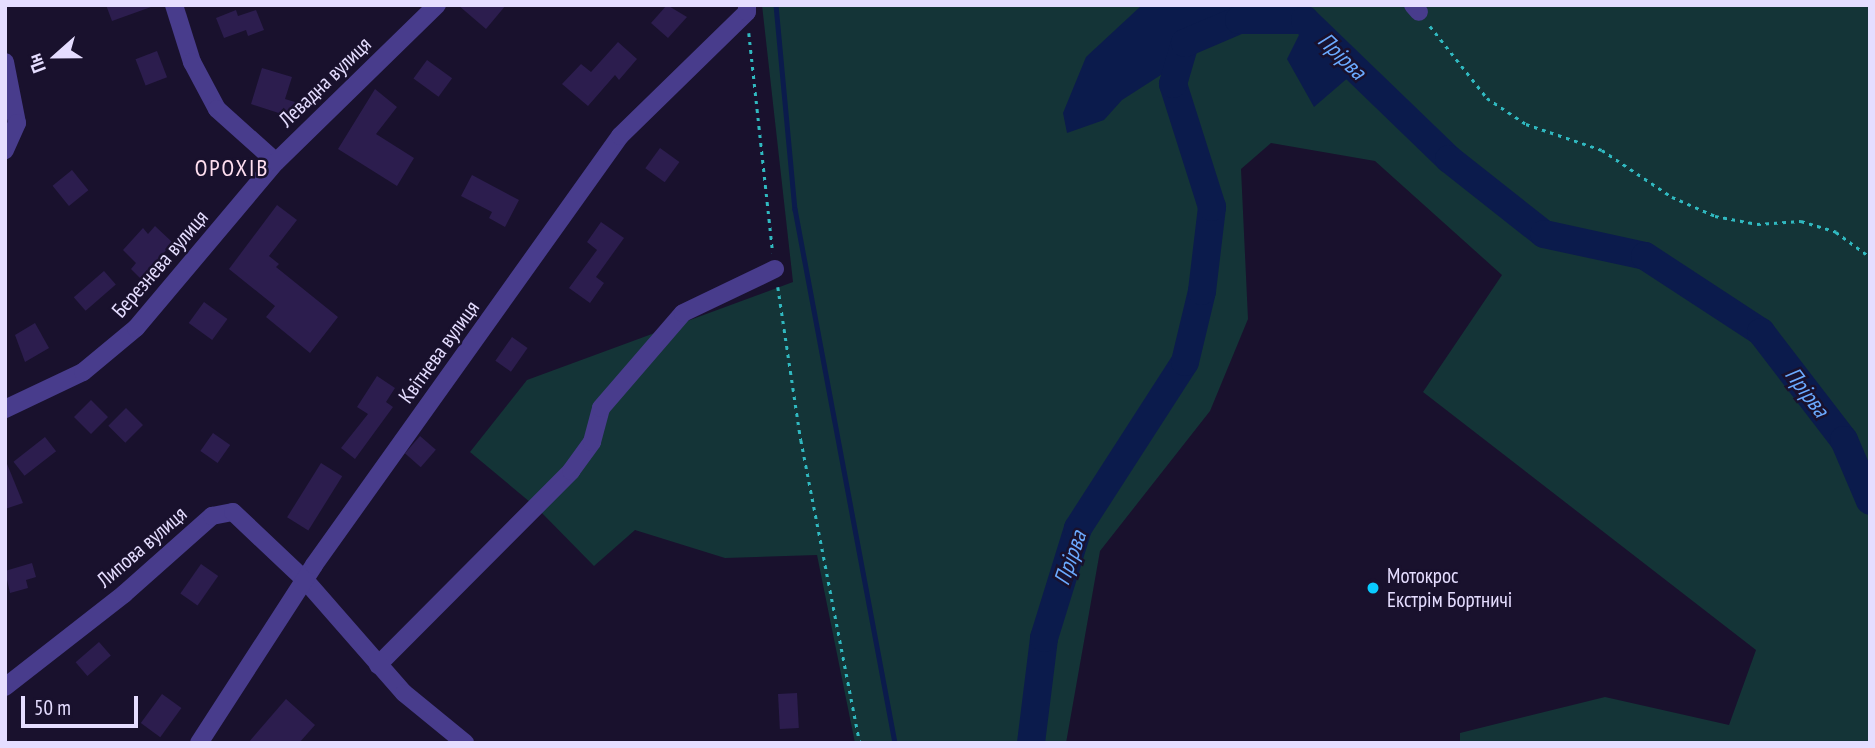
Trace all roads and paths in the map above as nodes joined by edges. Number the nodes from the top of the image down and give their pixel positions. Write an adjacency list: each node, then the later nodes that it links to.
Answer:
1 (174, 5): 7 (street)
2 (437, 5): 7 (street, Левадна вулиця)
3 (747, 9): 9 (path); 11 (street, Квітнева вулиця)
4 (1416, 9): 8 (path)
5 (5, 62): 6 (street)
6 (5, 150)
7 (276, 162): 10 (street, Березнева вулиця)
8 (1870, 257)
9 (775, 269): 12 (street); 16 (path)
10 (5, 409)
11 (305, 580): 12 (street); 13 (street, Липова вулиця); 14 (street, Квітнева вулиця)
12 (377, 665): 15 (street)
13 (5, 687)
14 (200, 743)
15 (465, 743)
16 (860, 743)

